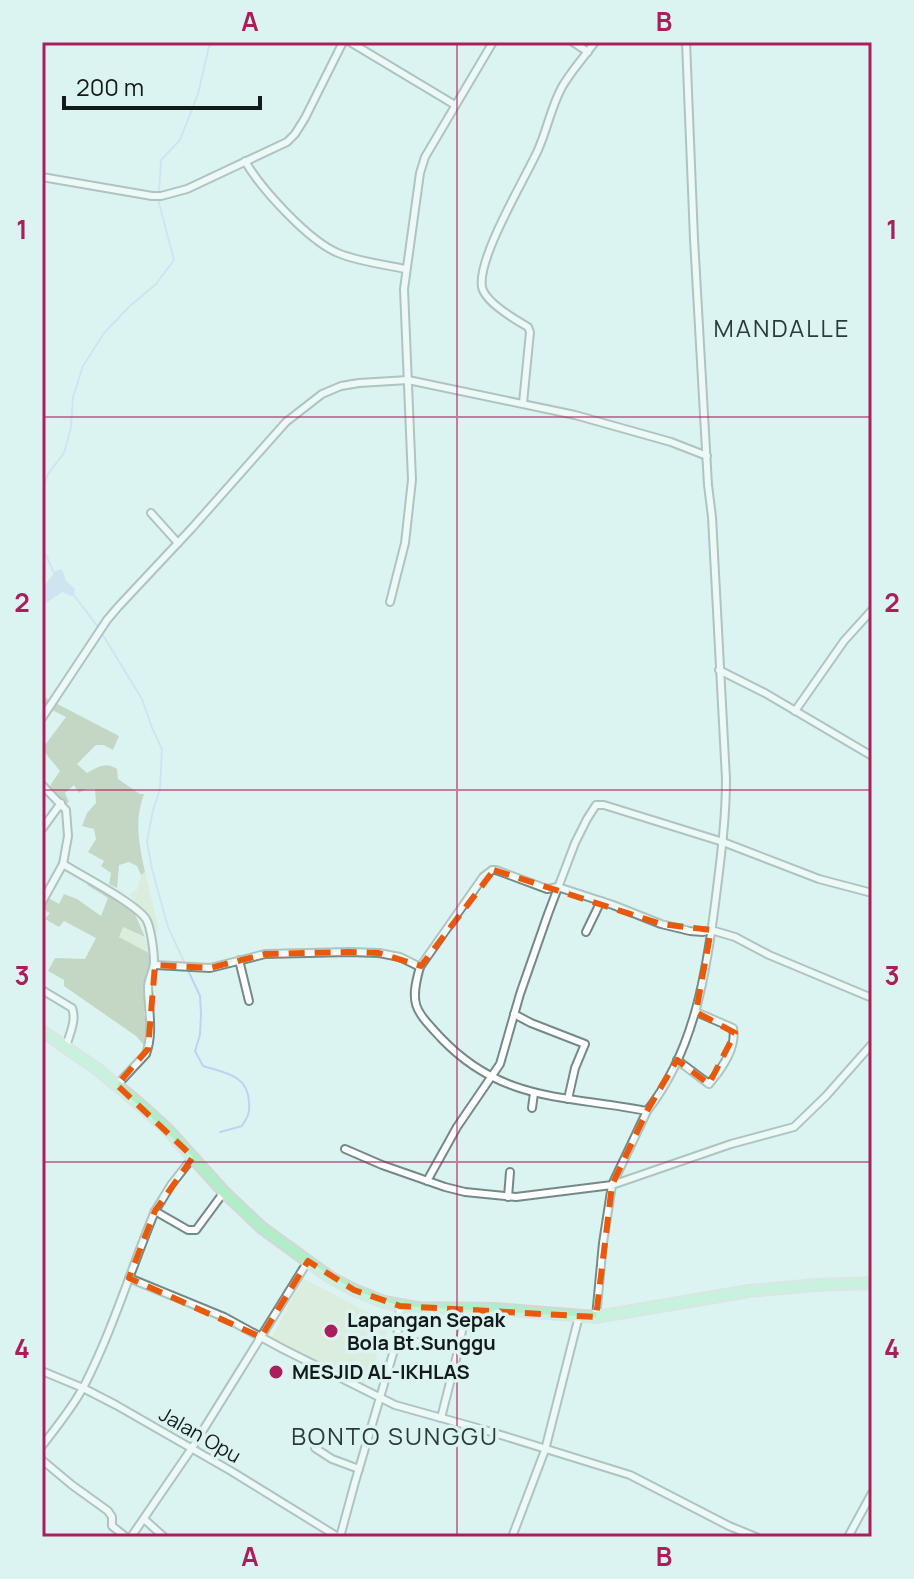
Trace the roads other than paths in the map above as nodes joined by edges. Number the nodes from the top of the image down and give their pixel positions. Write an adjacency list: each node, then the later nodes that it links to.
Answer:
1 (343, 42): 9 (street)
2 (350, 42): 8 (street)
3 (493, 42): 8 (street)
4 (573, 42): 7 (street)
5 (595, 42): 7 (street)
6 (686, 42): 14 (street)
7 (588, 52): 13 (street)
8 (455, 105): 11 (street)
9 (245, 161): 10 (street); 11 (street)
10 (42, 177)
11 (405, 269): 12 (street)
12 (408, 380): 13 (street); 16 (street); 17 (street)
13 (523, 403): 14 (street)
14 (707, 456): 19 (street)
15 (151, 513): 16 (street)
16 (178, 543): 21 (street)
17 (390, 602)
18 (872, 610): 20 (street)
19 (719, 670): 20 (street); 26 (street)
20 (795, 711): 22 (street)
21 (42, 718)
22 (872, 756)
23 (42, 785): 24 (street)
24 (61, 803): 25 (street); 27 (street)
25 (42, 829)
26 (723, 842): 28 (street); 29 (street); 32 (street)
27 (63, 864): 31 (street); 35 (street)
28 (558, 887): 30 (street); 36 (street); 41 (street)
29 (872, 893)
30 (601, 901): 32 (street); 33 (street)
31 (42, 902)
32 (711, 930): 38 (street); 40 (street)
33 (586, 932)
34 (239, 960): 35 (street); 36 (street); 39 (street)
35 (155, 965): 47 (street)
36 (420, 967): 46 (street)
37 (42, 990): 44 (street)
38 (872, 998)
39 (249, 1001)
40 (696, 1012): 45 (street); 45 (street)
41 (514, 1014): 46 (street); 49 (street)
42 (42, 1031): 44 (main road)
43 (872, 1044): 56 (street)
44 (66, 1048): 47 (main road)
45 (677, 1060): 51 (street)
46 (491, 1077): 48 (street); 55 (street)
47 (117, 1085): 53 (main road)
48 (534, 1093): 49 (street); 50 (street)
49 (568, 1099): 51 (street)
50 (532, 1108)
51 (647, 1111): 56 (street)
52 (345, 1149): 55 (street)
53 (193, 1157): 57 (main road); 59 (street)
54 (510, 1172): 58 (street)
55 (427, 1181): 58 (street)
56 (612, 1185): 58 (street); 66 (street)
57 (224, 1192): 59 (street); 60 (main road)
58 (508, 1197)
59 (155, 1211): 61 (street)
60 (308, 1261): 63 (main road); 67 (street)
61 (129, 1278): 67 (street); 71 (street)
62 (872, 1283): 66 (main road)
63 (400, 1306): 64 (main road); 68 (street)
64 (466, 1309): 65 (main road); 69 (street)
65 (579, 1316): 66 (main road); 77 (street)
66 (596, 1317)
67 (261, 1337): 72 (street); 75 (street)
68 (397, 1340): 69 (street); 72 (street)
69 (459, 1347): 73 (street)
70 (42, 1371): 71 (street, Jalan Opu)
71 (83, 1388): 74 (street); 75 (street, Jalan Opu)
72 (380, 1398): 73 (street); 79 (street)
73 (441, 1418): 77 (street)
74 (42, 1446)
75 (192, 1448): 81 (street); 84 (street, Jalan Opu)
76 (315, 1448): 79 (street)
77 (545, 1450): 85 (street); 86 (street)
78 (42, 1460): 82 (street)
79 (359, 1469): 84 (street)
80 (872, 1493): 87 (street)
81 (144, 1519): 82 (street); 83 (street)
82 (128, 1537)
83 (164, 1537)
84 (339, 1537)
85 (512, 1537)
86 (756, 1537)
87 (848, 1537)

